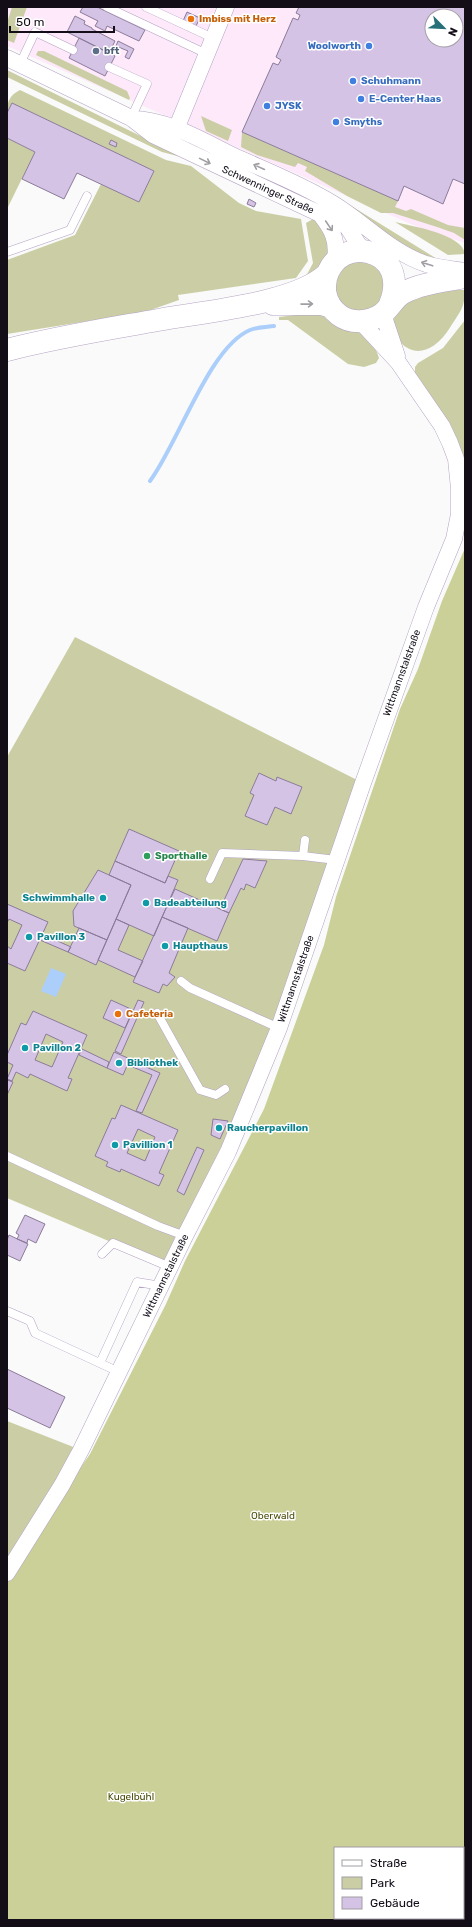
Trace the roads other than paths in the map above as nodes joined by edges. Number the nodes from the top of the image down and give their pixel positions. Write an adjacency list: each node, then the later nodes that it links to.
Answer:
1 (107, 7): 6 (lane)
2 (146, 7): 4 (lane)
3 (226, 7): 4 (street)
4 (213, 38): 6 (street)
5 (73, 50): 7 (lane)
6 (207, 54): 10 (street)
7 (13, 61): 9 (street, Schwenninger Straße)
8 (109, 67): 9 (lane)
9 (131, 118): 10 (street, Schwenninger Straße)
10 (173, 136): 11 (street, Schwenninger Straße, one-way to 10); 15 (street, Schwenninger Straße, one-way to 15)
11 (312, 192): 13 (street, Schwenninger Straße); 17 (street, Schwenninger Straße, one-way to 11)
12 (87, 196): 14 (lane)
13 (362, 250): 15 (street); 16 (street)
14 (7, 252)
15 (331, 267): 19 (street); 20 (street)
16 (392, 269): 18 (street); 21 (street)
17 (465, 271)
18 (465, 276): 21 (street)
19 (254, 304): 20 (street, one-way to 20); 23 (street)
20 (331, 307): 22 (street)
21 (386, 309): 22 (street); 24 (street, Wittmannstalstraße)
22 (361, 322): 24 (street, Wittmannstalstraße)
23 (7, 350)
24 (398, 362): 26 (street, Wittmannstalstraße)
25 (465, 521): 26 (lane)
26 (454, 539): 29 (street, Wittmannstalstraße)
27 (305, 840): 28 (lane)
28 (303, 856): 29 (lane); 30 (lane)
29 (336, 860): 33 (street, Wittmannstalstraße)
30 (210, 879)
31 (181, 981): 33 (lane)
32 (157, 1013): 34 (lane)
33 (279, 1028): 36 (street, Wittmannstalstraße)
34 (225, 1089)
35 (7, 1156): 36 (lane)
36 (185, 1236): 38 (street, Wittmannstalstraße)
37 (102, 1254): 38 (lane)
38 (170, 1267): 39 (street, Wittmannstalstraße)
39 (161, 1286): 41 (lane); 42 (street, Wittmannstalstraße)
40 (7, 1311): 41 (lane)
41 (100, 1363): 42 (lane)
42 (119, 1372): 43 (street, Wittmannstalstraße)
43 (7, 1573)

